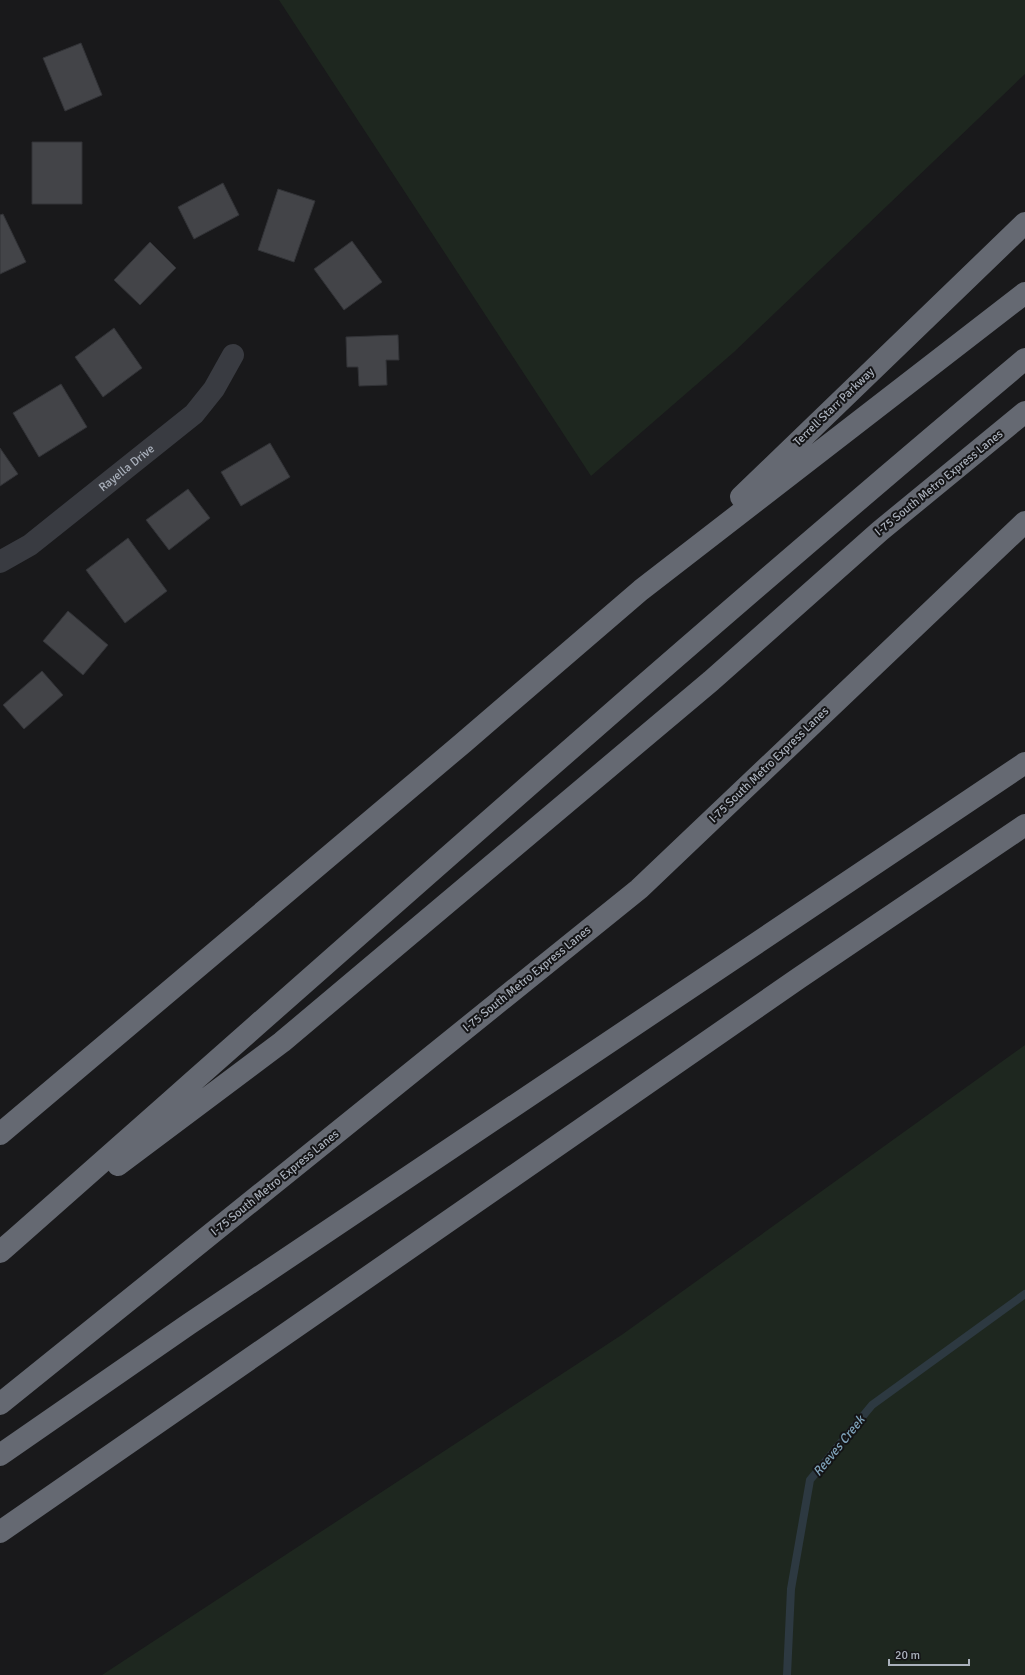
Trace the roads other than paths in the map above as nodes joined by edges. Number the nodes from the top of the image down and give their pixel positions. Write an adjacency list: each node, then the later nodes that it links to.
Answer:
1 (1025, 223): 8 (highway, Terrell Starr Parkway)
2 (1025, 293): 8 (highway)
3 (233, 354): 7 (street, Rayella Drive)
4 (1025, 359): 12 (highway)
5 (1025, 412): 12 (highway, I-75 South Metro Express Lanes)
6 (1025, 522): 13 (highway, I-75 South Metro Express Lanes)
7 (0, 562)
8 (641, 590): 11 (highway)
9 (1025, 763): 14 (highway)
10 (1025, 825): 15 (highway)
11 (0, 1134)
12 (0, 1253)
13 (0, 1404)
14 (0, 1455)
15 (0, 1532)

